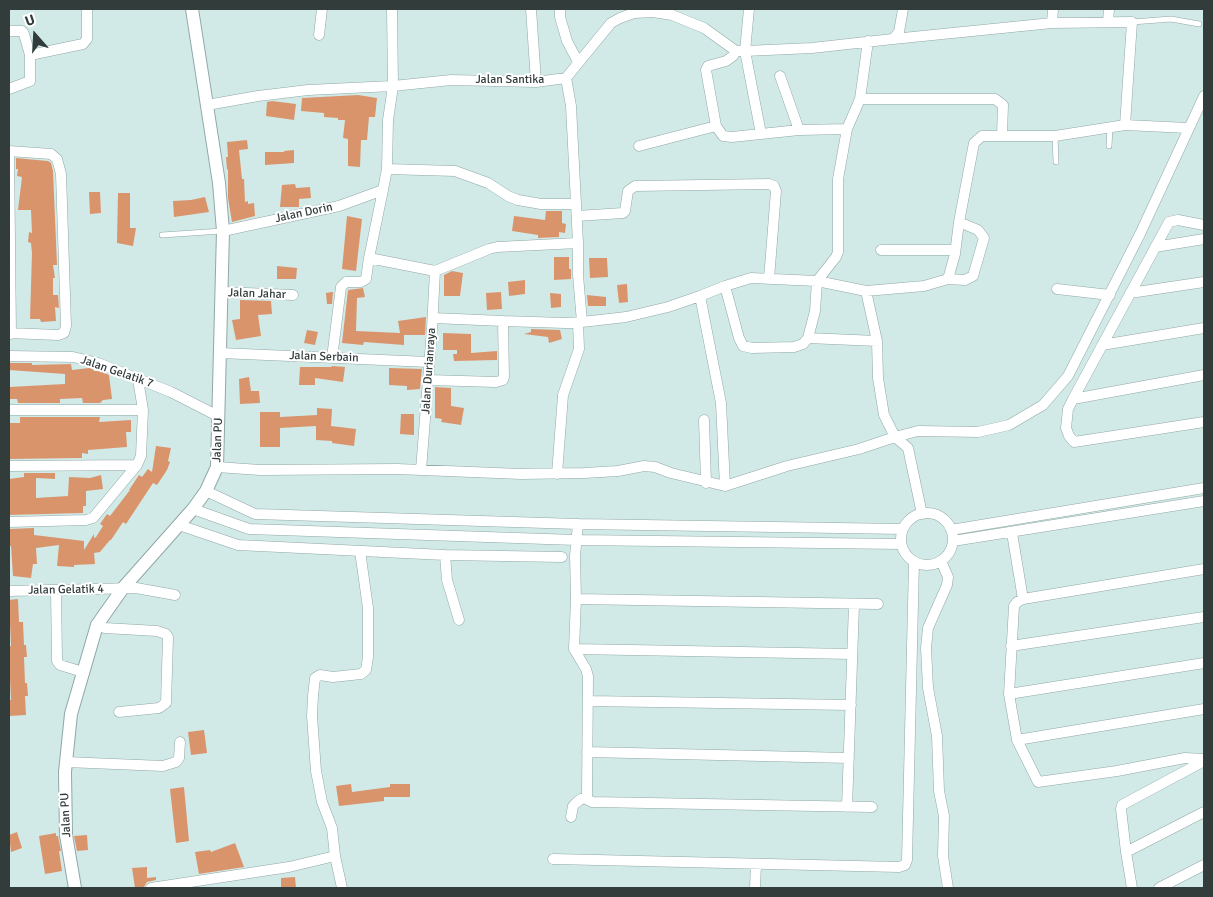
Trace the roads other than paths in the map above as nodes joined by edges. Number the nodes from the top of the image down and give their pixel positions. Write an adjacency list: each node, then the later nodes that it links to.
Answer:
1 (87, 9): 22 (street)
2 (192, 9): 31 (street, Jalan PU)
3 (322, 9): 18 (street)
4 (392, 9): 27 (street)
5 (531, 9): 26 (street)
6 (560, 9): 23 (street)
7 (749, 9): 21 (street)
8 (903, 9): 19 (street)
9 (1053, 9): 15 (street)
10 (1109, 9): 13 (street)
11 (652, 10): 12 (street); 23 (street)
12 (672, 12): 21 (street)
13 (1108, 22): 14 (street); 15 (street)
14 (1132, 22): 16 (lane); 32 (street)
15 (1052, 23): 19 (street)
16 (1199, 24)
17 (9, 31): 22 (street)
18 (319, 35)
19 (893, 38): 20 (street)
20 (868, 41): 21 (street); 30 (street)
21 (741, 51): 33 (street); 38 (street)
22 (30, 55): 28 (street)
23 (578, 62): 25 (street)
24 (780, 76): 37 (street)
25 (566, 78): 26 (street, Jalan Santika); 47 (street)
26 (536, 82): 27 (street, Jalan Santika)
27 (393, 86): 31 (street, Jalan Santika); 45 (street)
28 (9, 89)
29 (1204, 96): 35 (street)
30 (860, 99): 36 (street); 39 (street)
31 (207, 105): 51 (street, Jalan PU)
32 (1125, 124): 34 (street); 35 (street)
33 (716, 126): 38 (street); 41 (street)
34 (1110, 128): 40 (street); 42 (lane)
35 (1188, 128): 70 (street)
36 (847, 129): 37 (street); 62 (street)
37 (799, 130): 38 (street)
38 (761, 134)
39 (1002, 135): 40 (street); 49 (street)
40 (1055, 136): 44 (lane)
41 (639, 146)
42 (1109, 146)
43 (9, 151): 76 (street); 76 (street)
44 (1056, 162)
45 (387, 170): 46 (street); 47 (street)
46 (383, 190): 51 (street, Jalan Dorin); 58 (street)
47 (576, 204): 48 (street)
48 (577, 216): 54 (street); 60 (street)
49 (959, 222): 57 (street); 61 (street)
50 (1204, 225): 55 (street)
51 (223, 231): 52 (lane); 67 (street, Jalan PU)
52 (162, 235)
53 (1204, 239): 55 (street)
54 (578, 243): 59 (street); 74 (street)
55 (1155, 247): 68 (street)
56 (881, 250): 57 (street)
57 (955, 250): 61 (street)
58 (369, 258): 59 (street); 82 (street)
59 (435, 271): 72 (street, Jalan Durianraya)
60 (769, 279): 62 (street); 64 (street)
61 (948, 279): 66 (street)
62 (817, 281): 66 (street); 77 (street)
63 (1204, 282): 68 (street)
64 (725, 286): 71 (street); 77 (street)
65 (1057, 289): 70 (street)
66 (866, 291): 78 (street)
67 (222, 292): 69 (street, Jalan Jahar); 80 (street, Jalan PU)
68 (1130, 293): 79 (street)
69 (293, 295)
70 (1110, 295): 93 (street)
71 (700, 296): 74 (street); 100 (street)
72 (433, 318): 73 (street); 83 (street, Jalan Durianraya)
73 (503, 321): 74 (street); 86 (street)
74 (580, 322): 98 (street)
75 (1204, 328): 79 (street)
76 (10, 334)
77 (808, 338): 78 (street)
78 (878, 341): 93 (street)
79 (1102, 346): 87 (street)
80 (220, 353): 82 (street, Jalan Serbain); 90 (street, Jalan PU)
81 (9, 356): 85 (street, Jalan Gelatik 7)
82 (332, 358): 83 (street, Jalan Serbain)
83 (428, 362): 86 (street, Jalan Durianraya)
84 (1204, 375): 87 (street)
85 (138, 379): 89 (street); 90 (street, Jalan Gelatik 7)
86 (428, 380): 97 (street, Jalan Durianraya)
87 (1073, 399): 92 (street)
88 (9, 410): 89 (street)
89 (143, 410): 94 (street)
90 (218, 416): 96 (street, Jalan PU)
91 (704, 420): 99 (street)
92 (1204, 422)
93 (895, 437): 100 (street); 105 (street)
94 (137, 465): 95 (street); 106 (street)
95 (9, 466)
96 (217, 467): 97 (street); 102 (street, Jalan PU)
97 (421, 470): 98 (street)
98 (557, 474): 99 (street)
99 (706, 483): 100 (street)
100 (725, 486)
101 (1203, 488): 103 (street); 110 (street)
102 (206, 490): 104 (street, Jalan PU); 107 (street)
103 (1204, 501): 111 (street)
104 (193, 509): 108 (street, Jalan PU); 112 (street)
105 (922, 514): 109 (street); 110 (street)
106 (9, 522)
107 (578, 524): 109 (street); 112 (street)
108 (179, 525): 115 (street); 121 (street, Jalan PU)
109 (903, 530): 114 (street)
110 (951, 530): 113 (street)
111 (1012, 533): 113 (street); 126 (street)
112 (576, 540): 114 (street); 125 (street)
113 (953, 541): 118 (street)
114 (901, 544): 119 (street)
115 (360, 551): 116 (street); 154 (street)
116 (445, 555): 117 (street); 130 (street)
117 (562, 557)
118 (941, 561): 119 (street); 163 (street)
119 (914, 562): 156 (street)
120 (1204, 569): 126 (street)
121 (122, 588): 122 (street, Jalan Gelatik 4); 124 (street, Jalan Gelatik 4); 131 (street, Jalan PU)
122 (56, 590): 123 (street, Jalan Gelatik 4); 136 (street)
123 (9, 591)
124 (175, 595)
125 (576, 599): 127 (street); 133 (street)
126 (1023, 599): 132 (street)
127 (854, 604): 128 (street); 134 (street)
128 (878, 604)
129 (1204, 617): 132 (street)
130 (459, 620)
131 (97, 625): 136 (street, Jalan PU); 141 (street)
132 (1011, 646): 137 (street)
133 (574, 649): 134 (street); 138 (street)
134 (852, 654): 139 (street)
135 (1204, 663): 137 (street)
136 (83, 672): 147 (street, Jalan PU)
137 (1009, 694): 142 (street)
138 (588, 701): 139 (street); 144 (street)
139 (850, 705): 145 (street)
140 (1204, 709): 142 (street)
141 (119, 712)
142 (1017, 740): 146 (street)
143 (180, 742): 147 (street)
144 (587, 752): 145 (street); 148 (street)
145 (849, 758): 149 (street)
146 (1204, 760): 153 (street)
147 (66, 762): 159 (street, Jalan PU)
148 (588, 798): 149 (street); 152 (street)
149 (848, 807): 150 (street)
150 (872, 808)
151 (1204, 812): 153 (street)
152 (571, 817)
153 (1126, 852): 164 (street)
154 (336, 856): 158 (street); 161 (street)
155 (553, 859): 156 (street)
156 (756, 864): 162 (street)
157 (1204, 865): 165 (street)
158 (202, 884): 160 (street)
159 (75, 888)
160 (151, 888)
161 (342, 888)
162 (755, 888)
163 (948, 888)
164 (1132, 888)
165 (1160, 888)

